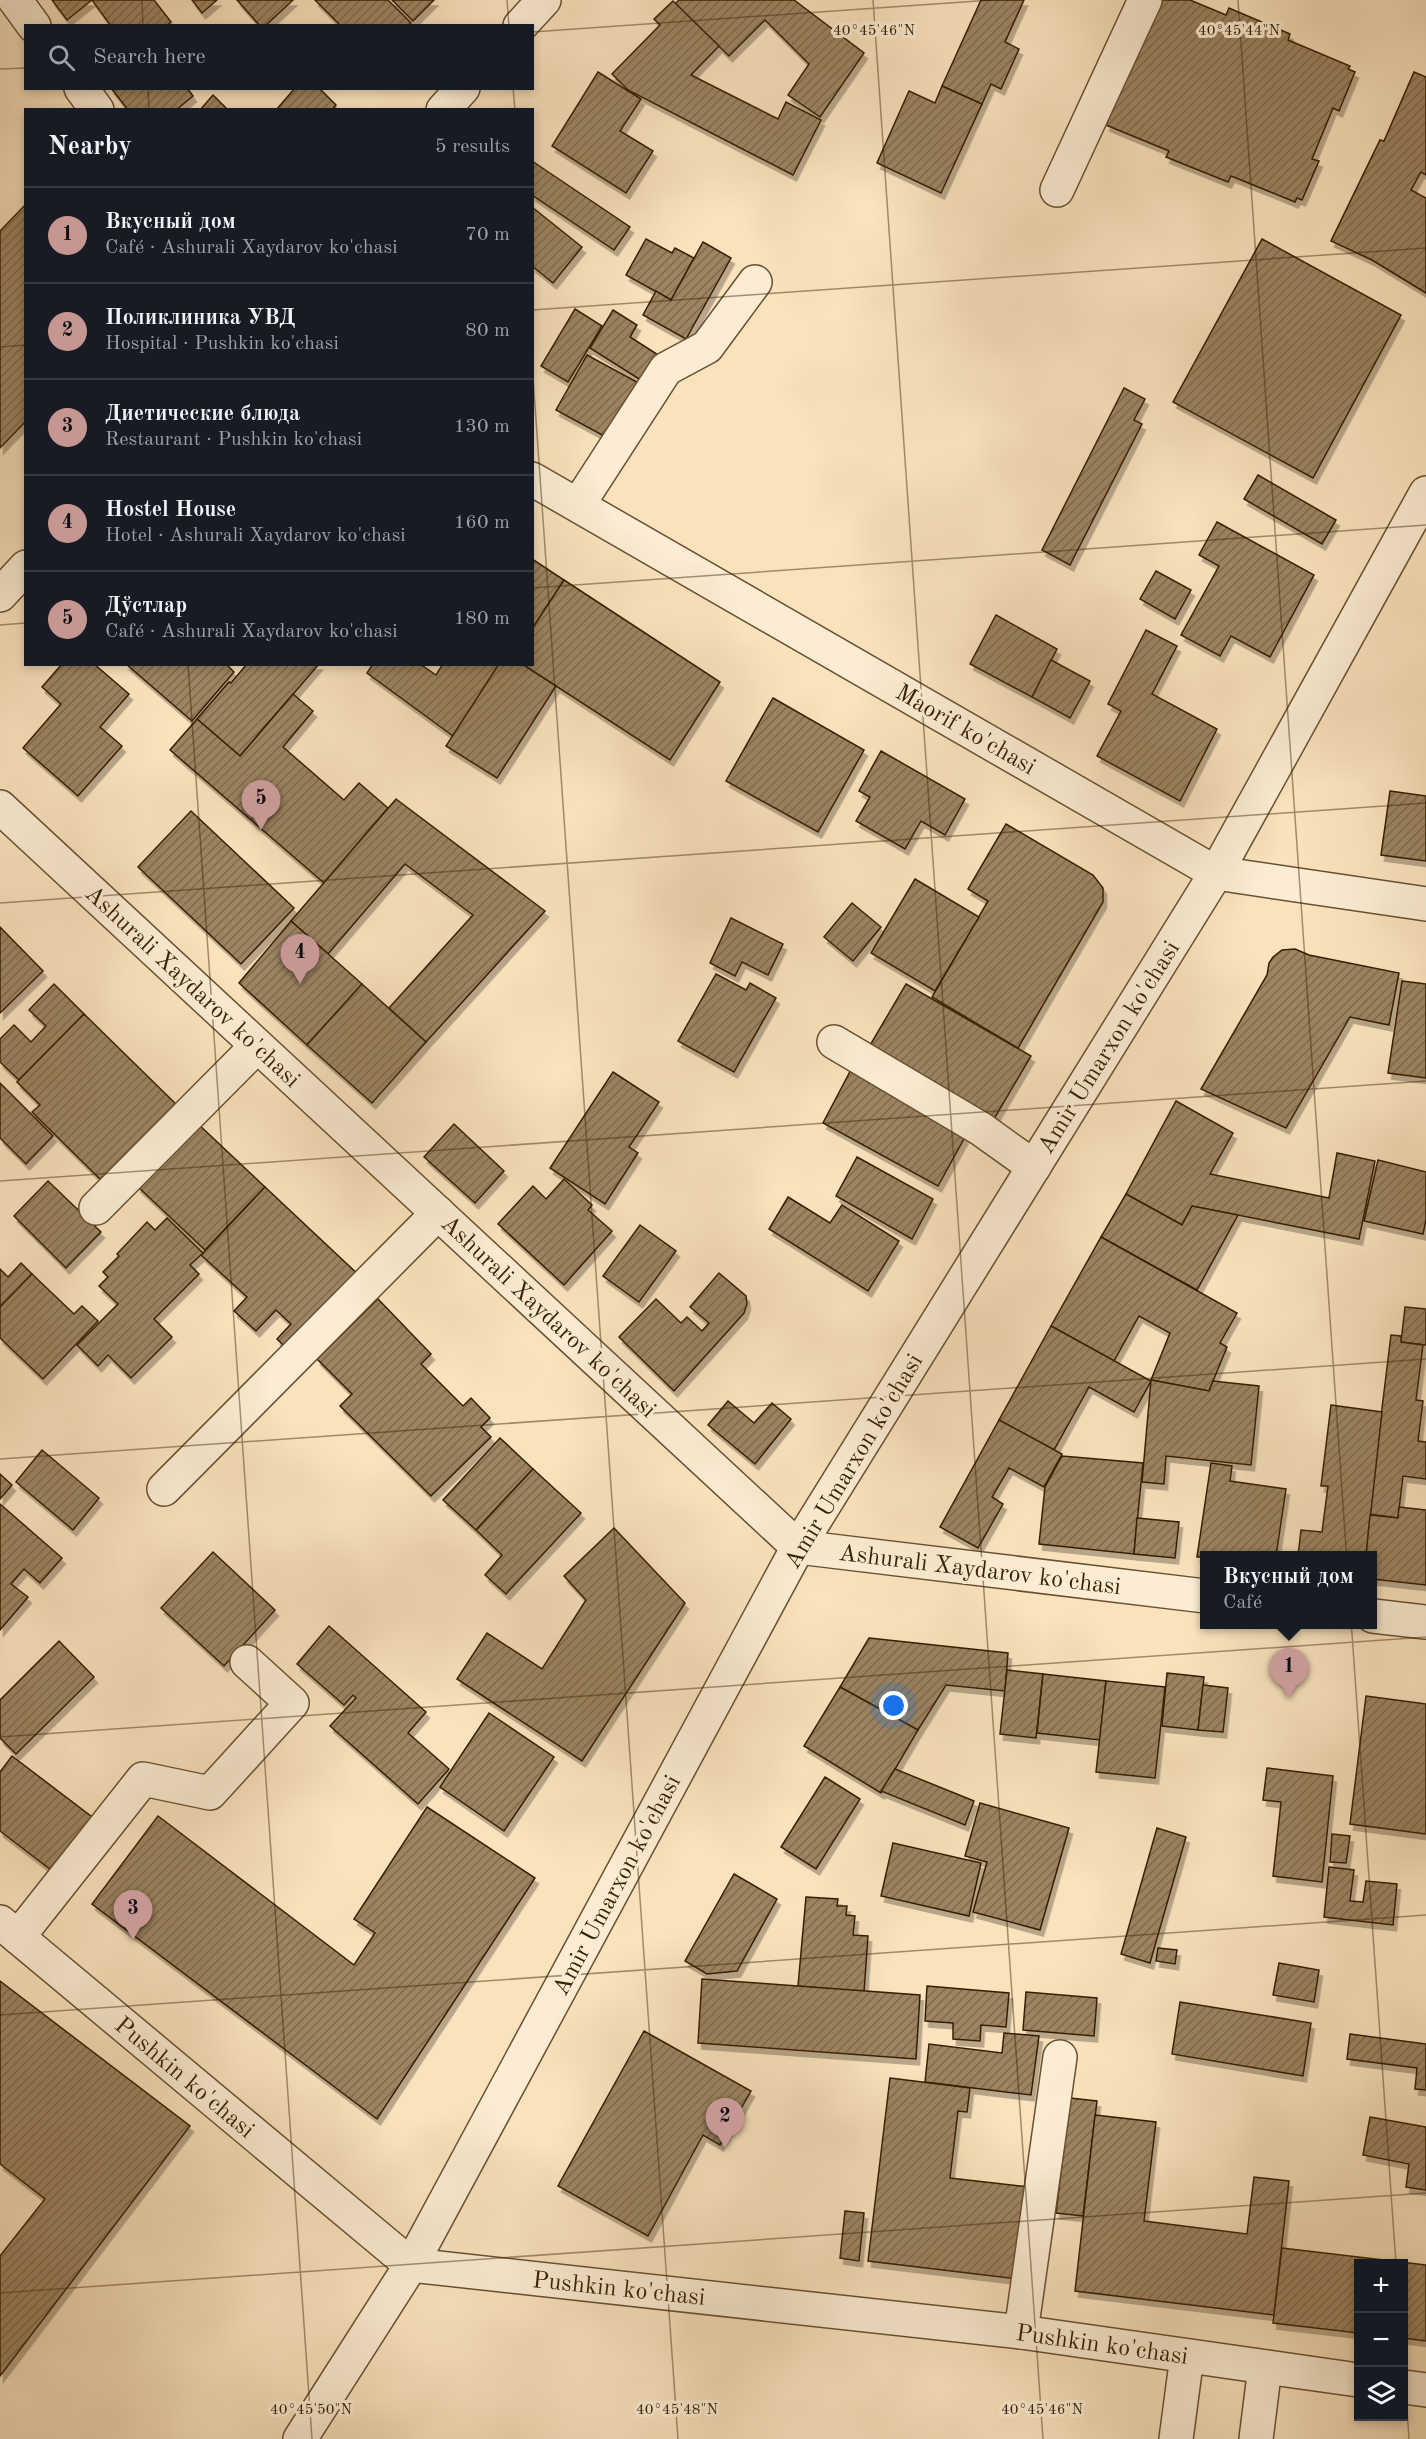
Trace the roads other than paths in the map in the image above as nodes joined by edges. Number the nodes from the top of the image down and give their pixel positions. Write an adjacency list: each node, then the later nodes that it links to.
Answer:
1 (15, 0): 4 (street)
2 (544, 0): 5 (street)
3 (1145, 0): 10 (street)
4 (33, 24)
5 (522, 24)
6 (82, 90): 8 (street)
7 (461, 90): 9 (street)
8 (96, 108)
9 (445, 108)
10 (1057, 190)
11 (755, 282): 14 (street)
12 (534, 480): 14 (street, Maorif ko'chasi)
13 (1426, 493): 18 (street, Amir Umarxon ko'chasi)
14 (578, 506): 18 (street, Maorif ko'chasi)
15 (24, 569): 16 (street)
16 (0, 595)
17 (0, 807): 21 (street, Ashurali Xaydarov ko'chasi)
18 (1216, 873): 19 (street, Maorif ko'chasi); 22 (street, Amir Umarxon ko'chasi)
19 (1426, 904)
20 (834, 1042): 22 (street)
21 (257, 1046): 23 (street); 24 (street, Ashurali Xaydarov ko'chasi)
22 (1034, 1167): 26 (street, Amir Umarxon ko'chasi)
23 (96, 1208)
24 (438, 1213): 25 (street); 26 (street, Ashurali Xaydarov ko'chasi)
25 (164, 1489)
26 (798, 1547): 27 (street, Ashurali Xaydarov ko'chasi); 33 (street, Amir Umarxon ko'chasi)
27 (1200, 1595)
28 (1377, 1616): 29 (street)
29 (1426, 1622)
30 (247, 1662): 31 (street)
31 (9, 1930): 33 (street, Pushkin ko'chasi)
32 (1060, 2057): 34 (street)
33 (411, 2265): 34 (street, Pushkin ko'chasi); 40 (street, Amir Umarxon ko'chasi)
34 (1021, 2332): 35 (street, Pushkin ko'chasi)
35 (1187, 2356): 36 (street, Pushkin ko'chasi); 41 (street)
36 (1265, 2367): 37 (street, Pushkin ko'chasi); 42 (street)
37 (1354, 2379)
38 (1408, 2388): 39 (street)
39 (1426, 2390)
40 (300, 2439)
41 (1176, 2439)
42 (1256, 2439)

